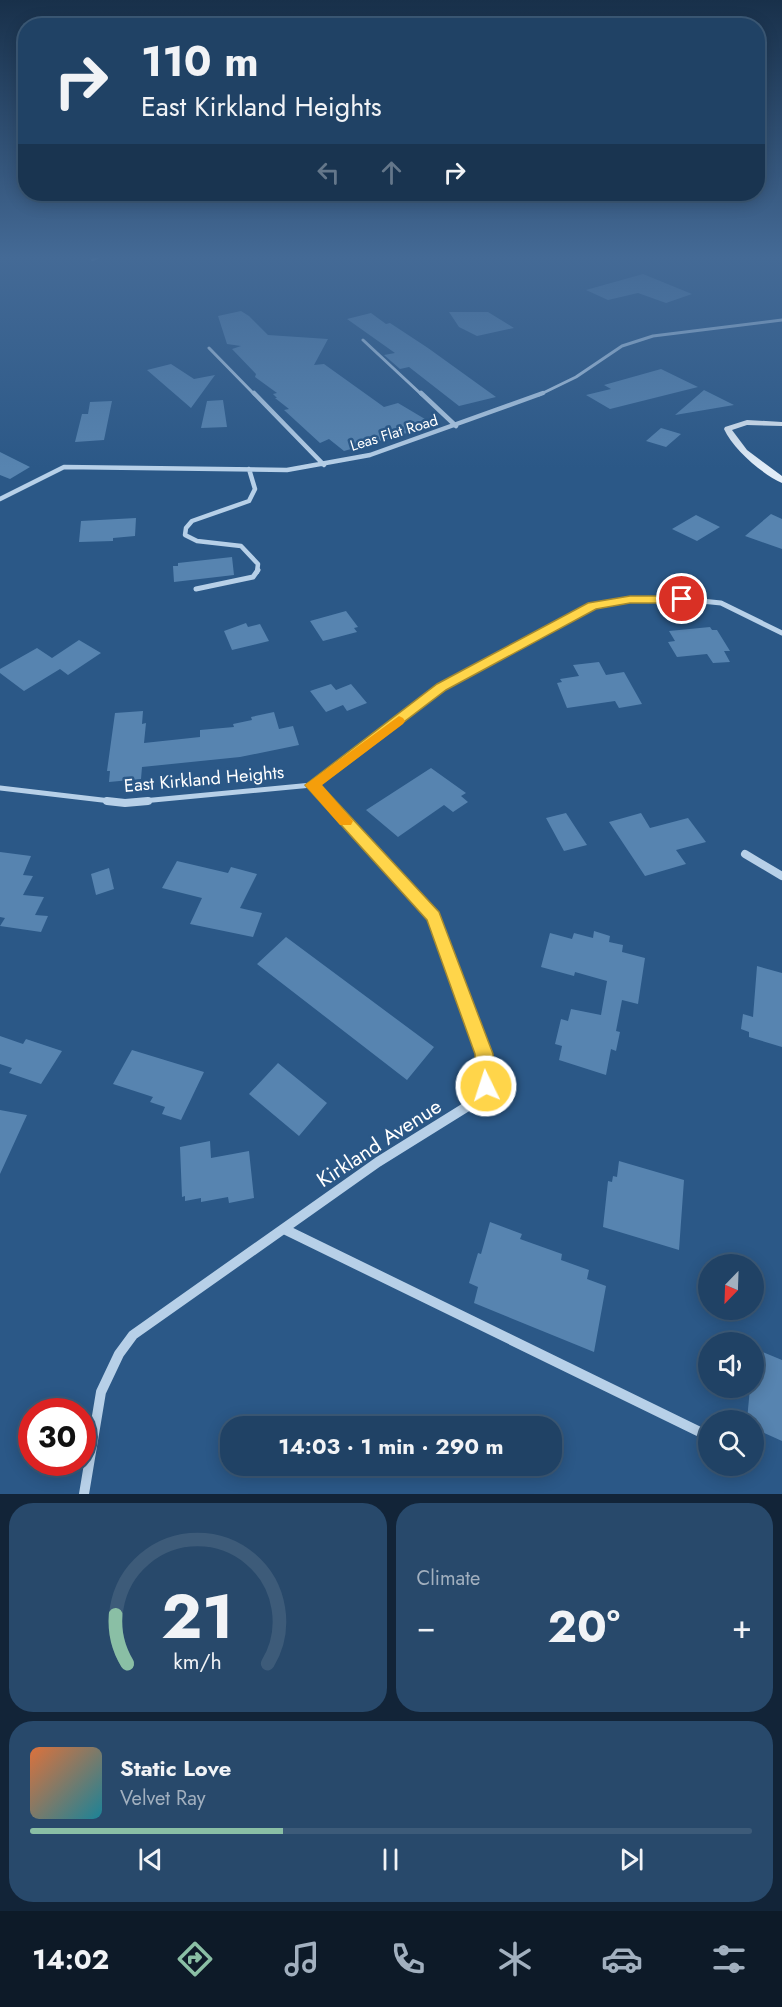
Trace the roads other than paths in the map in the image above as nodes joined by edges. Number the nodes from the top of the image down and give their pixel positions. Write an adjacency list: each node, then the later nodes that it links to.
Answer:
1 (720, 328): 5 (street, Leas Flat Road)
2 (363, 340): 5 (street)
3 (209, 348): 6 (street)
4 (782, 424): 8 (main road)
5 (456, 426): 6 (street, Leas Flat Road)
6 (324, 465): 7 (street, Leas Flat Road)
7 (249, 469): 9 (street, Leas Flat Road); 10 (street)
8 (782, 480)
9 (0, 499)
10 (196, 589)
11 (782, 633): 12 (street)
12 (312, 785): 13 (street, East Kirkland Heights); 16 (street, Kirkland Avenue)
13 (0, 788)
14 (745, 854): 15 (street)
15 (782, 876)
16 (284, 1229): 17 (street); 18 (street, Kirkland Avenue)
17 (698, 1431)
18 (84, 1494)

